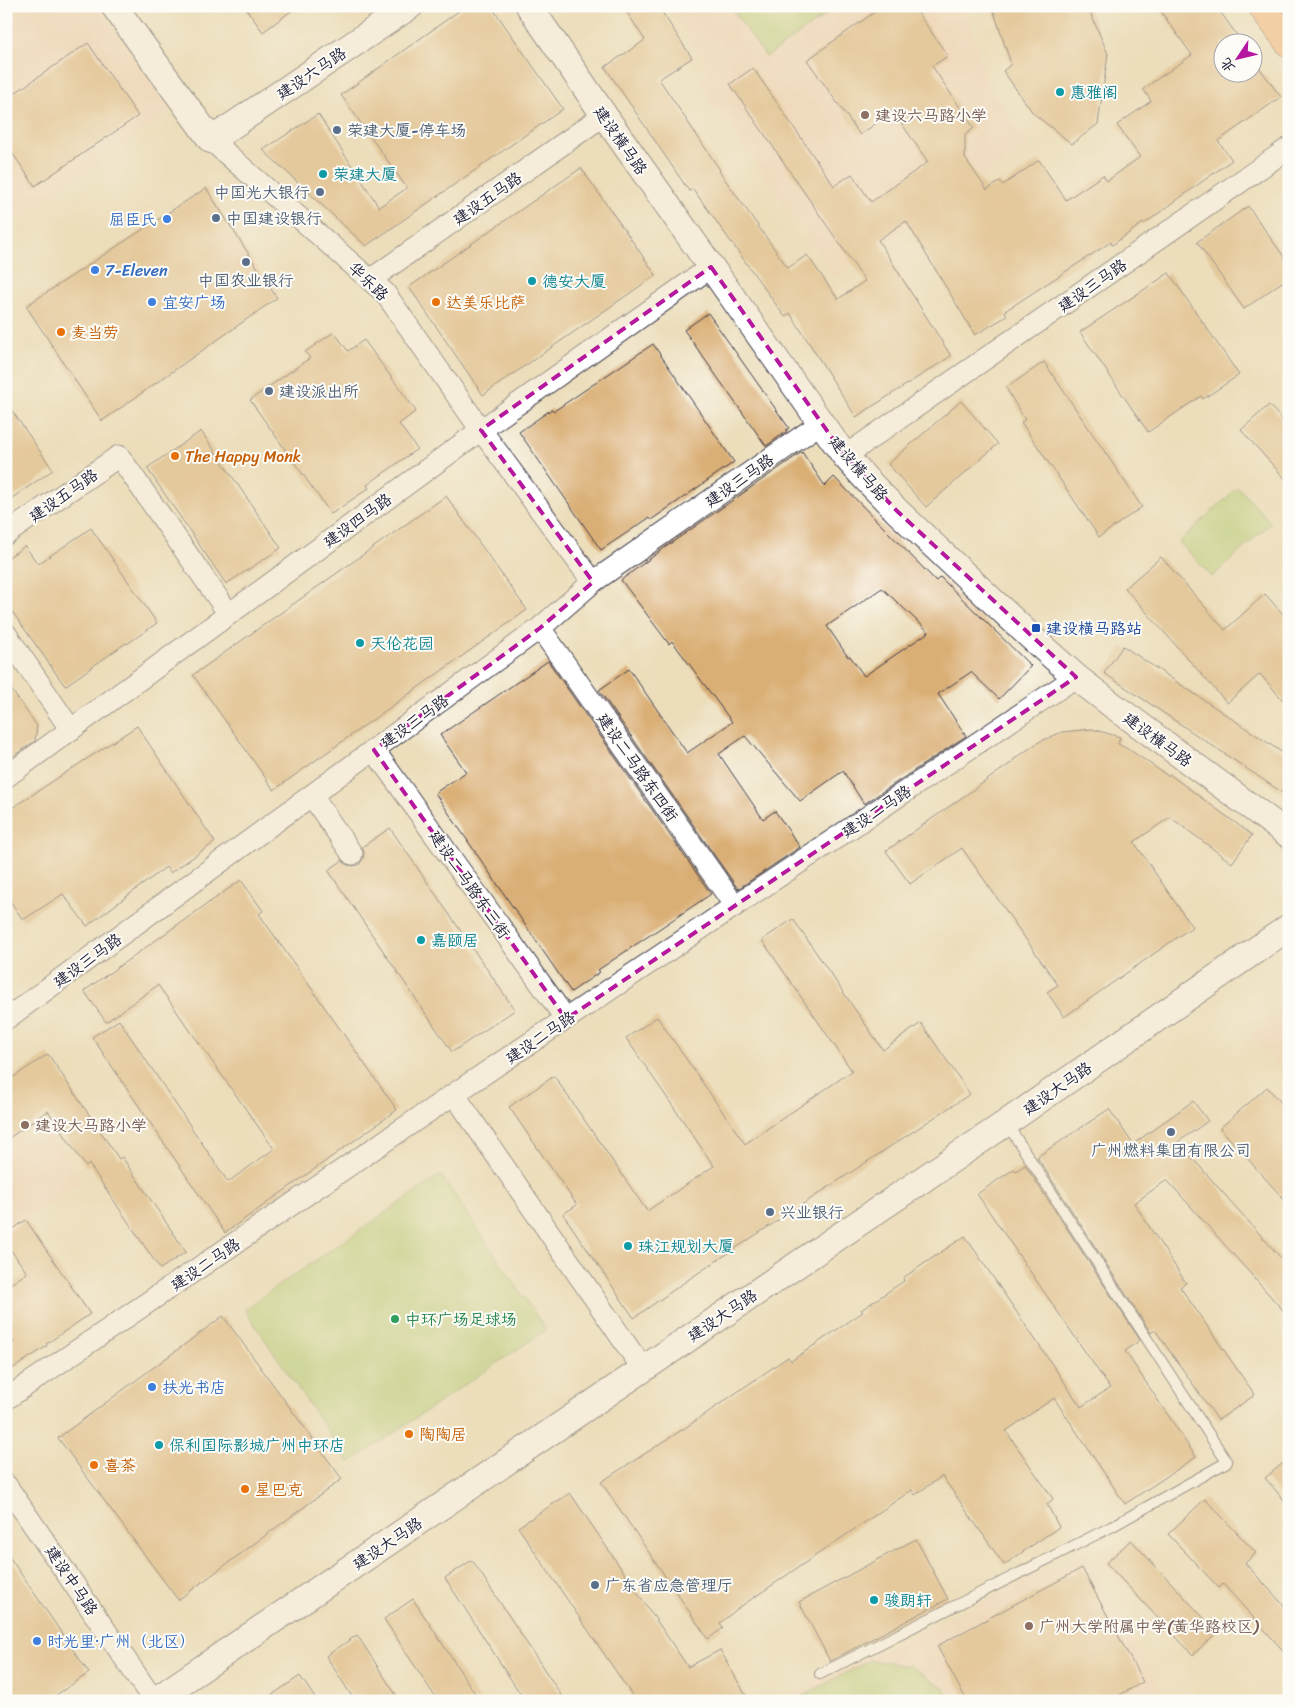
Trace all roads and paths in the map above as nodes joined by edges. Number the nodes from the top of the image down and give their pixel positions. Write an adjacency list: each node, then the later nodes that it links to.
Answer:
1 (114, 6): 7 (street, 华乐路)
2 (410, 6): 7 (street, 建设六马路)
3 (529, 6): 6 (street, 建设横马路)
4 (1262, 6): 5 (main road)
5 (1289, 43)
6 (604, 115): 9 (street, 建设横马路); 10 (street, 建设五马路)
7 (211, 140): 10 (street, 华乐路)
8 (1289, 148): 13 (street, 建设三马路)
9 (711, 267): 11 (street, 建设横马路); 12 (street, 建设四马路)
10 (370, 280): 12 (street, 华乐路)
11 (821, 422): 13 (street, 建设横马路); 15 (street, 建设三马路)
12 (481, 430): 15 (street, 华乐路); 16 (street, 建设四马路)
13 (845, 456): 19 (street, 建设横马路)
14 (6, 534): 16 (street, 建设五马路)
15 (593, 582): 17 (street, 建设三马路)
16 (229, 614): 20 (street, 建设四马路)
17 (540, 628): 21 (street, 建设三马路); 26 (street, 建设二马路东四街)
18 (6, 634): 20 (street)
19 (1076, 677): 24 (street, 建设横马路); 26 (street, 建设二马路)
20 (71, 730): 22 (street, 建设四马路)
21 (374, 750): 23 (street, 建设三马路); 29 (street, 建设二马路东三街)
22 (6, 777)
23 (312, 796): 25 (street); 28 (street, 建设三马路)
24 (1289, 835)
25 (352, 854)
26 (735, 906): 29 (street, 建设二马路)
27 (1289, 927): 31 (street, 建设大马路)
28 (6, 1019)
29 (566, 1019): 30 (street, 建设二马路)
30 (454, 1094): 32 (street); 33 (street, 建设二马路)
31 (1006, 1123): 32 (street, 建设大马路); 35 (lane)
32 (643, 1369): 36 (street, 建设大马路)
33 (6, 1399)
34 (6, 1485): 36 (street, 建设中马路)
35 (820, 1674)
36 (154, 1701)

